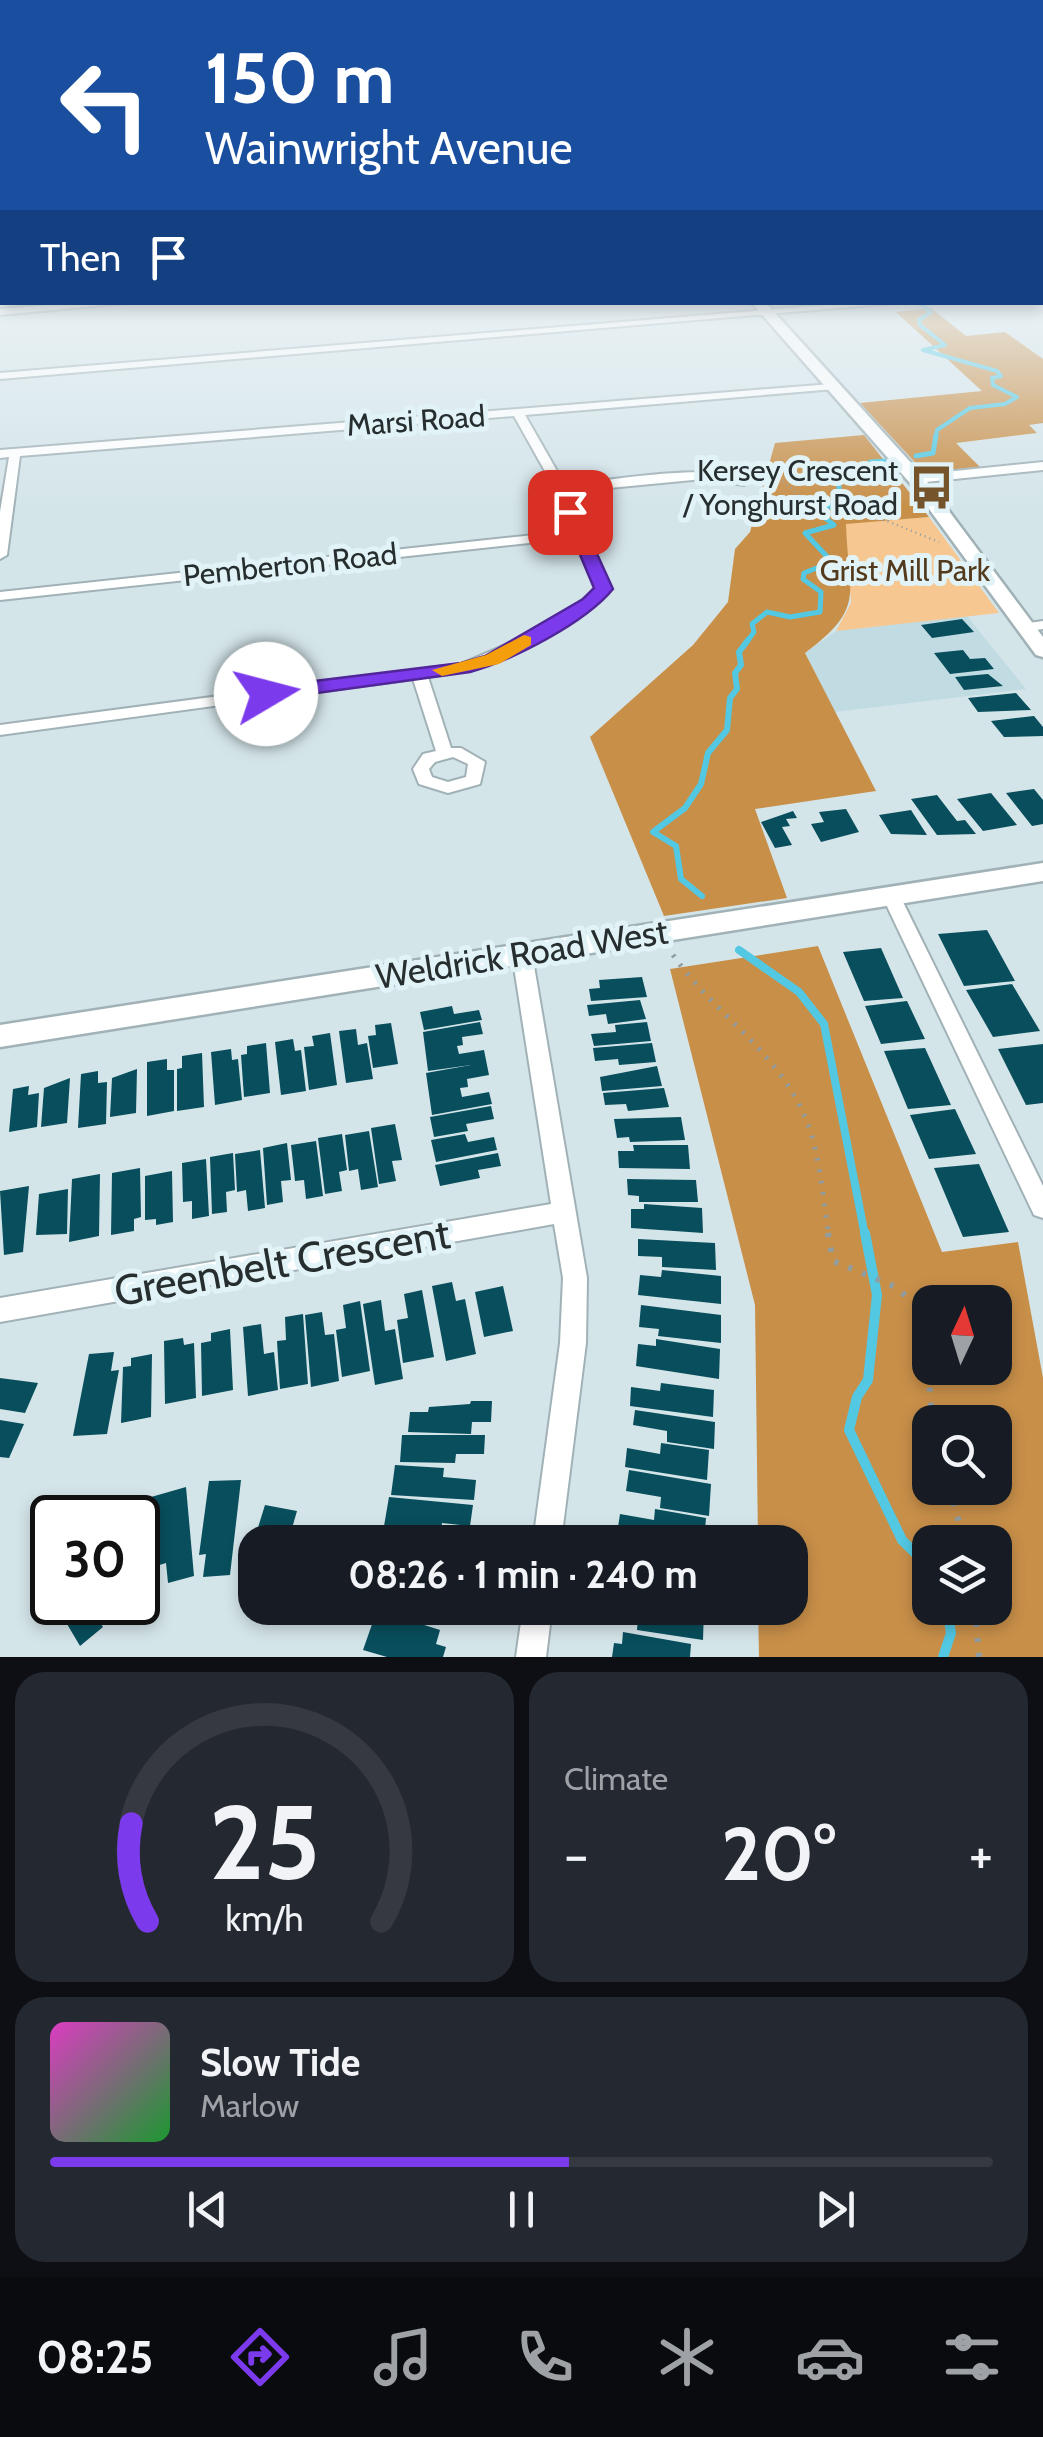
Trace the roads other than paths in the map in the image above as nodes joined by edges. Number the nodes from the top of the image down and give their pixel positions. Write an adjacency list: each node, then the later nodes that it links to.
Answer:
1 (265, 352): 3 (street)
2 (801, 352): 4 (street)
3 (0, 376)
4 (831, 387): 5 (street, Marsi Road); 8 (street)
5 (519, 414): 6 (street, Marsi Road); 10 (street)
6 (7, 453): 12 (street)
7 (1043, 466): 8 (street)
8 (916, 479): 14 (street)
9 (744, 481): 10 (street)
10 (561, 489): 11 (street)
11 (579, 534): 13 (street, Pemberton Road); 16 (street)
12 (0, 555)
13 (0, 596)
14 (1035, 626): 15 (street)
15 (1043, 651)
16 (419, 673): 17 (street); 18 (street)
17 (0, 730)
18 (445, 752)
19 (1043, 872): 20 (street, Weldrick Road West)
20 (892, 898): 21 (street, Weldrick Road West); 23 (street)
21 (522, 954): 22 (street, Weldrick Road West); 24 (street)
22 (0, 1036)
23 (1042, 1208)
24 (563, 1212): 25 (street, Greenbelt Crescent); 26 (street)
25 (0, 1310)
26 (548, 1525)
27 (536, 1625): 28 (street)
28 (531, 1657)

